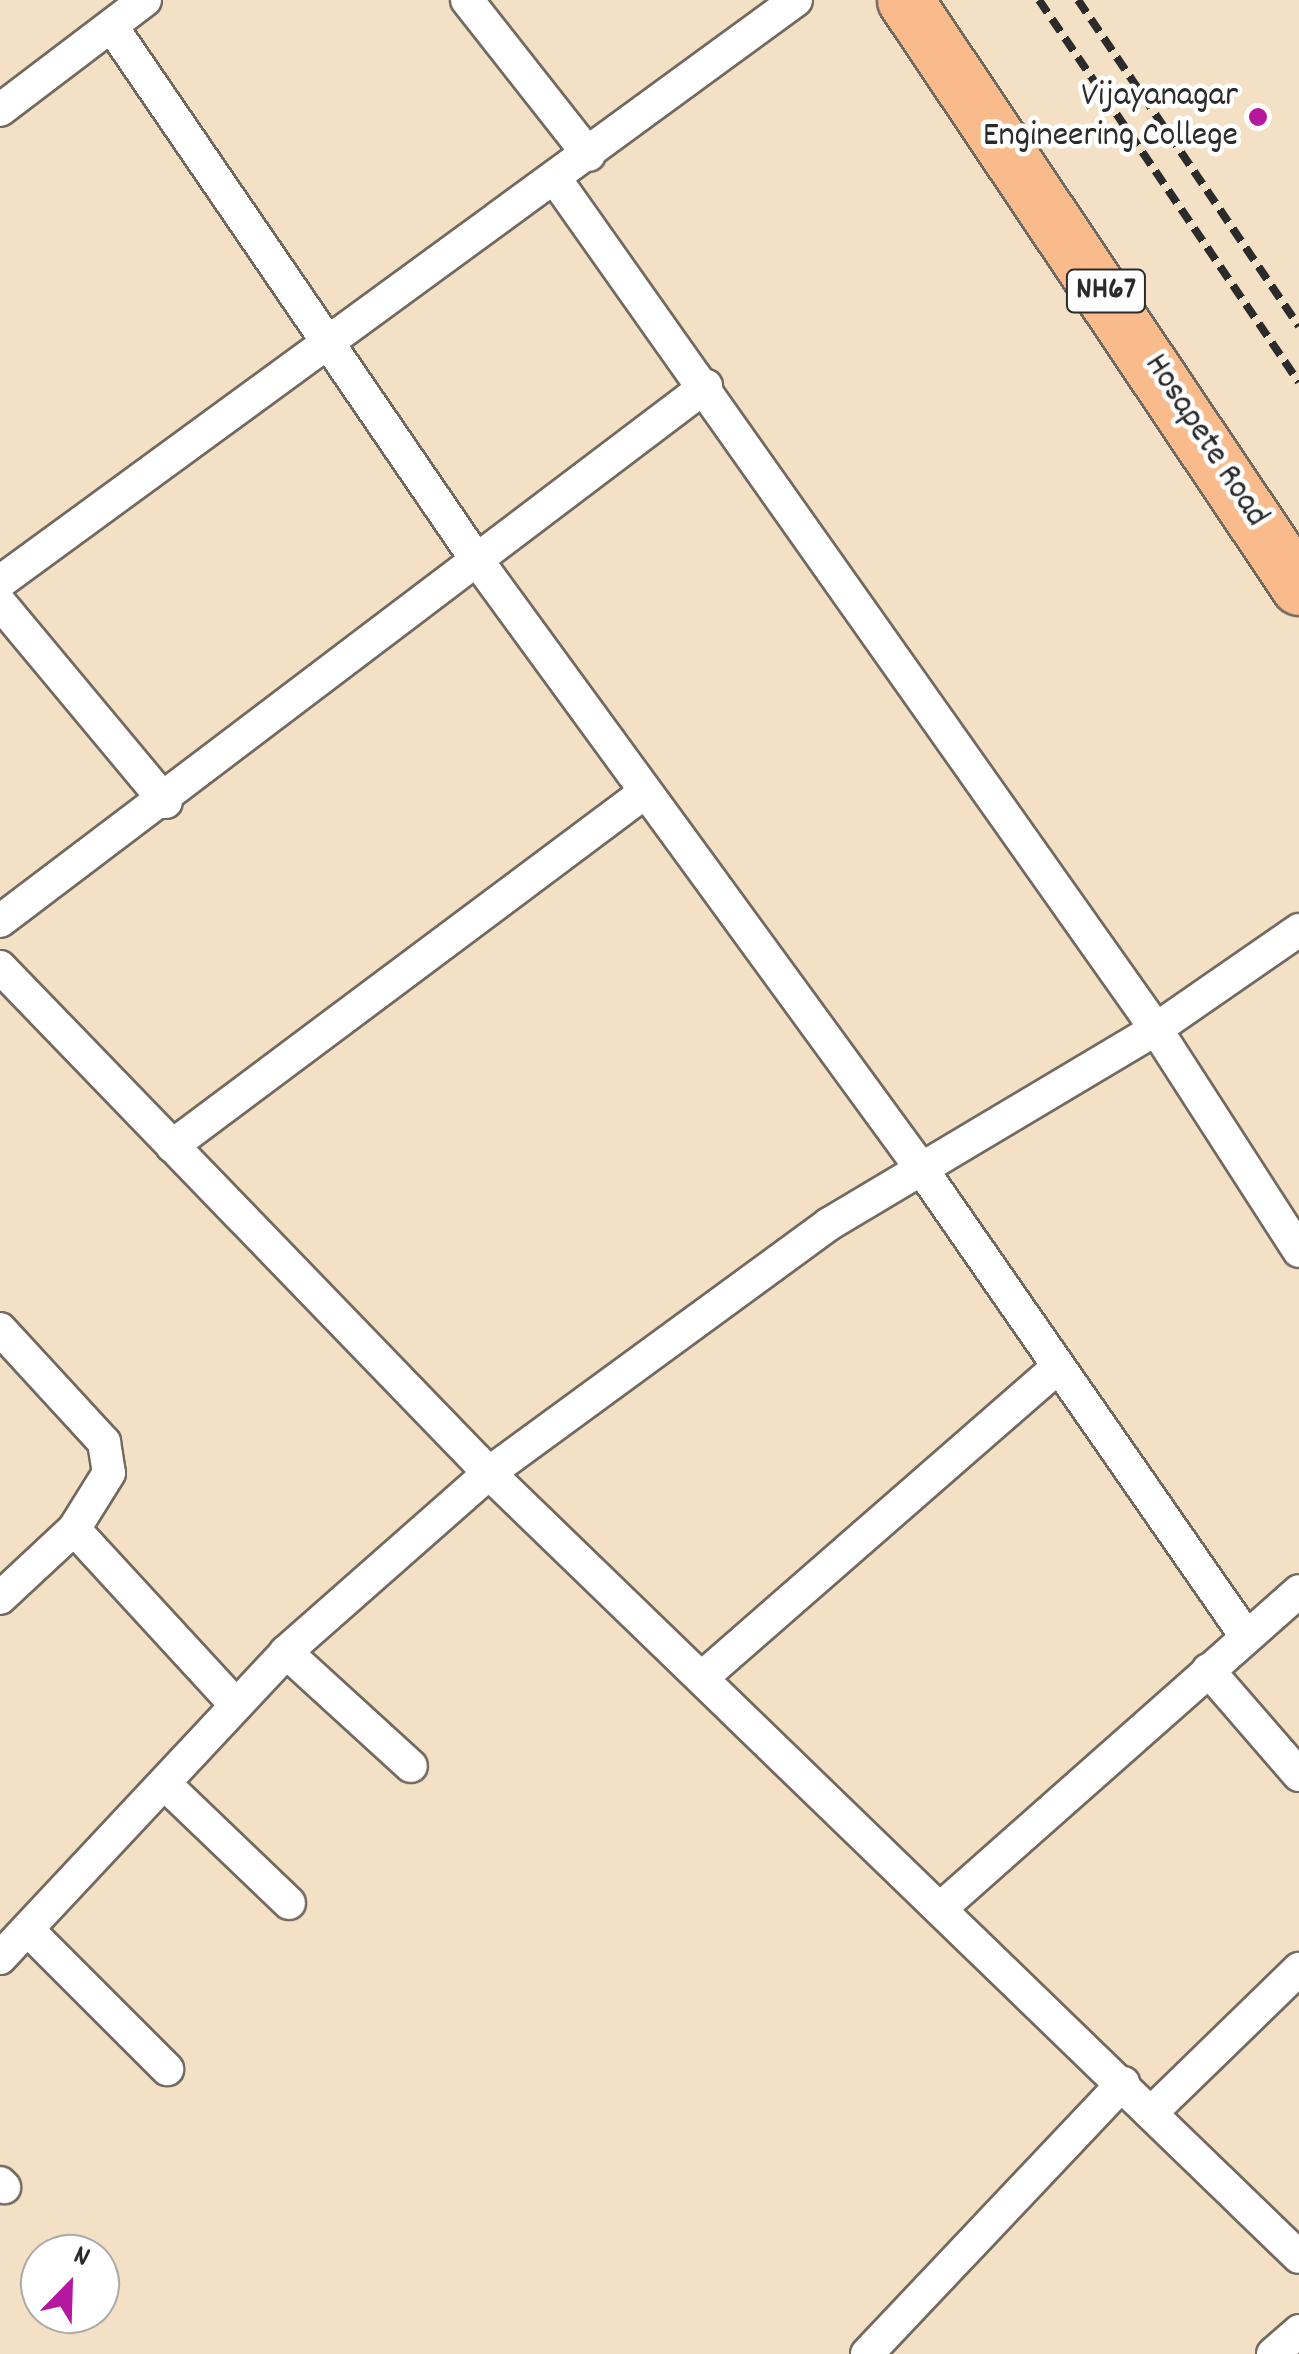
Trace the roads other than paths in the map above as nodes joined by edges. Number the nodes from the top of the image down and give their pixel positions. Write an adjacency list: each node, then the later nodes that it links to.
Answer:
1 (145, 0): 5 (street)
2 (468, 0): 7 (street)
3 (796, 0): 7 (street)
4 (906, 0): 13 (highway, Hosapete Road / NH67)
5 (112, 27): 6 (street); 9 (street)
6 (0, 110)
7 (589, 156): 8 (street)
8 (556, 180): 9 (street); 10 (street)
9 (331, 348): 11 (street); 12 (street)
10 (706, 386): 11 (street); 20 (street)
11 (474, 556): 15 (street); 16 (street)
12 (0, 582)
13 (1299, 587)
14 (0, 603): 16 (street)
15 (644, 792): 21 (street); 22 (street)
16 (166, 802): 17 (street)
17 (0, 920)
18 (1299, 930): 20 (street)
19 (0, 967): 21 (street)
20 (1156, 1029): 22 (street); 23 (street)
21 (172, 1146): 26 (street)
22 (923, 1171): 25 (street); 26 (street)
23 (1299, 1251)
24 (0, 1329): 27 (street)
25 (1056, 1369): 30 (street); 33 (street)
26 (489, 1473): 31 (street); 33 (street)
27 (74, 1529): 29 (street); 34 (street)
28 (1299, 1591): 30 (street)
29 (0, 1598)
30 (1246, 1636): 32 (street)
31 (286, 1652): 34 (street); 35 (street)
32 (1208, 1670): 36 (street); 39 (street)
33 (705, 1675): 39 (street)
34 (234, 1704): 37 (street)
35 (410, 1766)
36 (1299, 1774)
37 (168, 1786): 38 (street); 40 (street)
38 (288, 1903)
39 (942, 1908): 44 (street)
40 (28, 1930): 41 (street); 43 (street)
41 (0, 1958)
42 (1299, 1970): 45 (street)
43 (167, 2070)
44 (1123, 2083): 45 (street); 48 (street)
45 (1153, 2112): 46 (street)
46 (1299, 2257)
47 (1299, 2331): 49 (street)
48 (866, 2354)
49 (1273, 2354)

